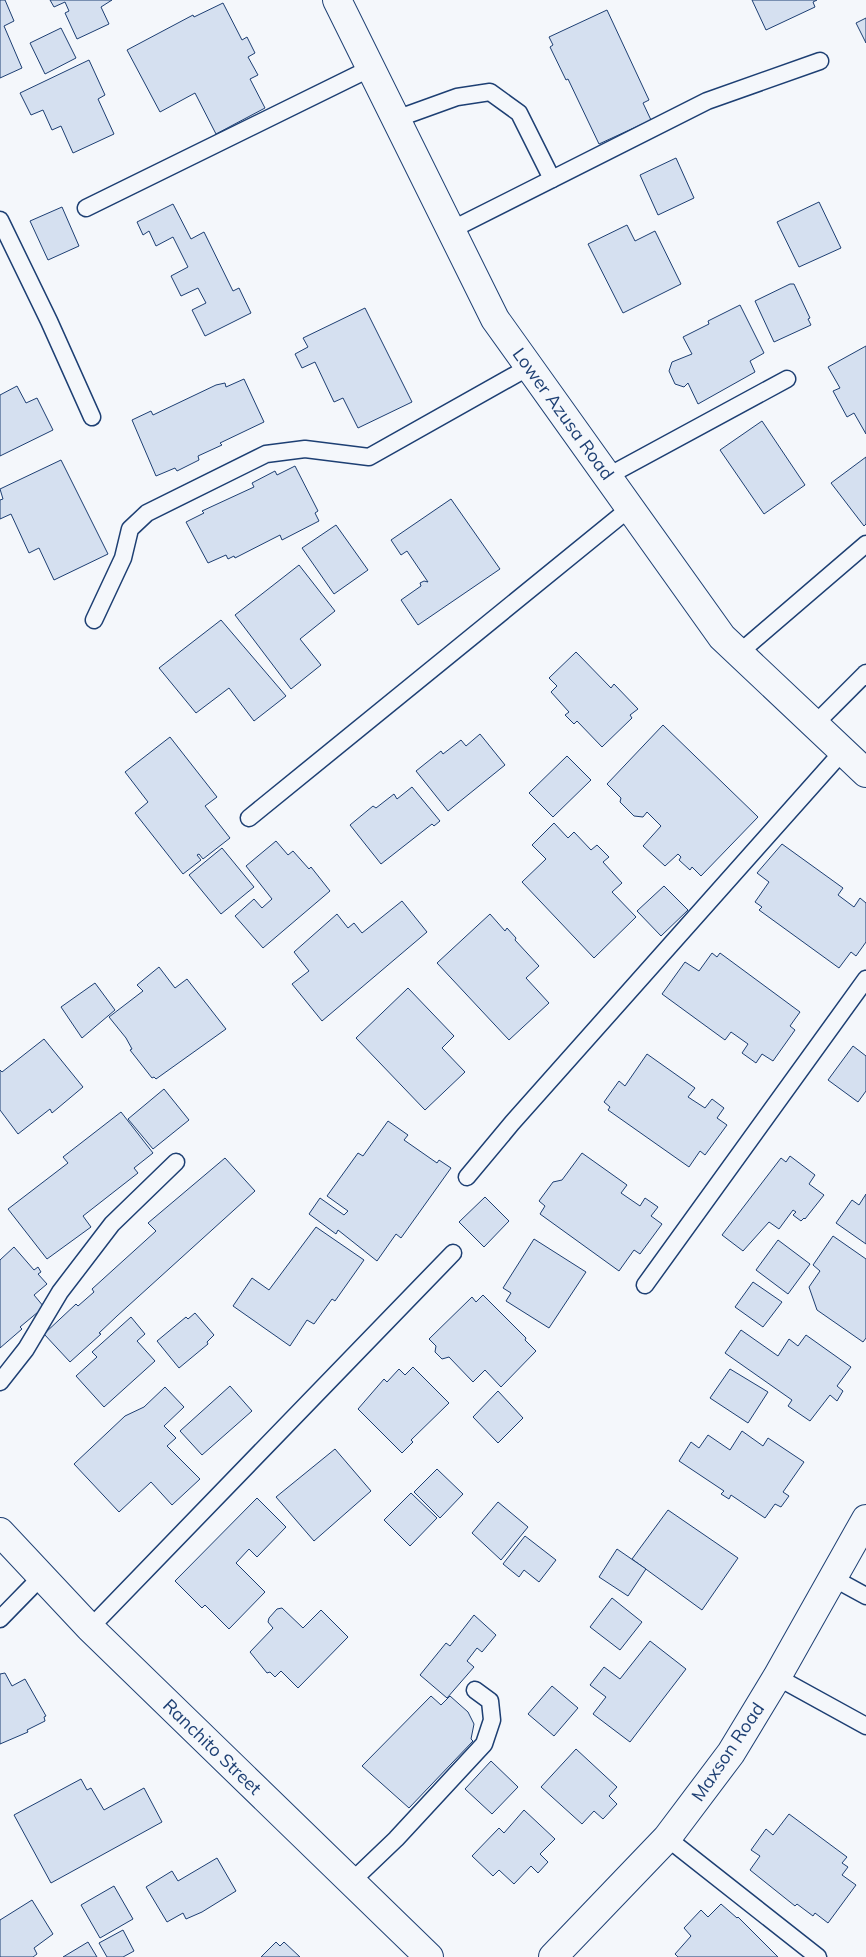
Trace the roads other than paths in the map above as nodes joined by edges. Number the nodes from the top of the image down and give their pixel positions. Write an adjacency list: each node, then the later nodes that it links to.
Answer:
1 (337, 0): 3 (street, Lower Azusa Road)
2 (820, 61): 5 (lane)
3 (371, 68): 4 (street, Lower Azusa Road); 6 (lane)
4 (396, 119): 5 (lane); 8 (street, Lower Azusa Road)
5 (552, 179): 8 (lane)
6 (86, 208)
7 (0, 220): 11 (lane)
8 (451, 230): 9 (street, Lower Azusa Road)
9 (529, 367): 12 (street, Lower Azusa Road); 15 (lane)
10 (787, 379): 12 (lane)
11 (92, 418)
12 (608, 476): 13 (street, Lower Azusa Road)
13 (630, 508): 16 (street, Lower Azusa Road); 21 (lane)
14 (866, 544): 16 (lane)
15 (94, 620)
16 (739, 653): 18 (street, Lower Azusa Road)
17 (866, 673): 18 (lane)
18 (814, 724): 19 (street, Lower Azusa Road)
19 (843, 751): 20 (street, Lower Azusa Road); 24 (lane)
20 (866, 772)
21 (249, 818)
22 (866, 979): 26 (lane)
23 (176, 1162): 27 (lane)
24 (467, 1177)
25 (453, 1253): 34 (lane)
26 (646, 1285)
27 (0, 1382)
28 (866, 1519): 31 (street, Maxson Road)
29 (0, 1532): 30 (street, Ranchito Street)
30 (42, 1576): 33 (lane); 34 (street, Ranchito Street)
31 (833, 1578): 32 (lane); 35 (street, Maxson Road)
32 (866, 1596)
33 (0, 1619)
34 (90, 1628): 39 (street, Ranchito Street)
35 (777, 1677): 37 (lane); 38 (street, Maxson Road)
36 (475, 1690): 39 (lane)
37 (866, 1726)
38 (667, 1838): 41 (street, Maxson Road); 42 (lane)
39 (351, 1882): 40 (street, Ranchito Street)
40 (429, 1957)
41 (553, 1957)
42 (818, 1957)

